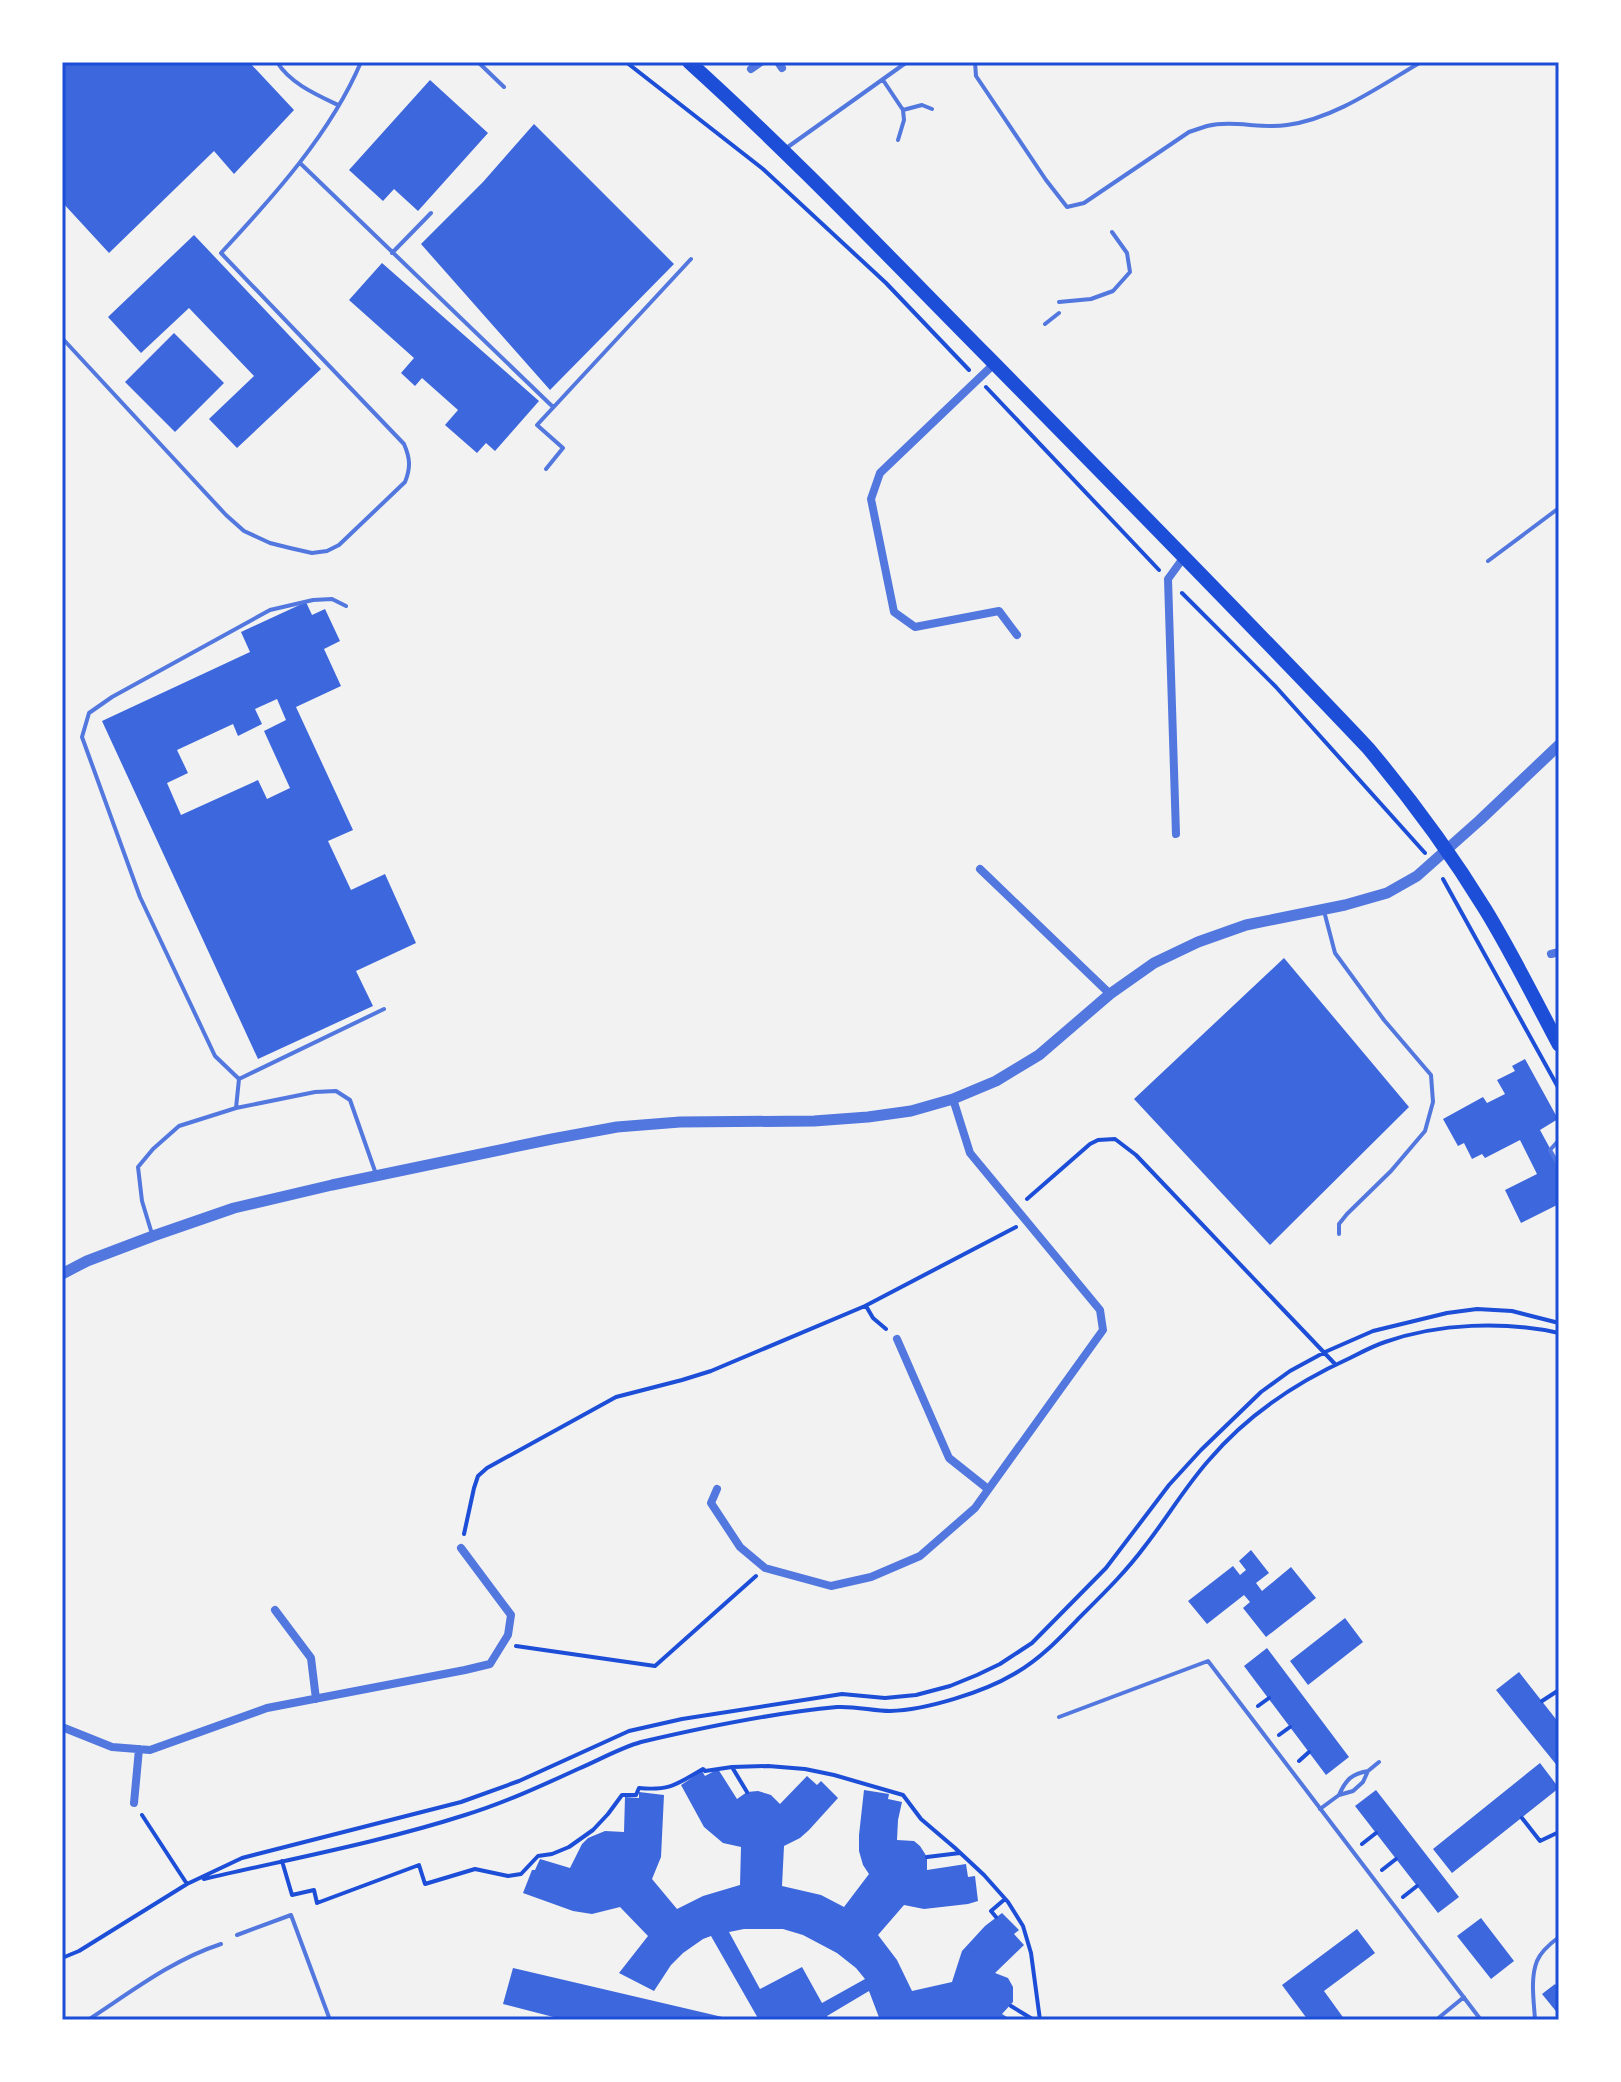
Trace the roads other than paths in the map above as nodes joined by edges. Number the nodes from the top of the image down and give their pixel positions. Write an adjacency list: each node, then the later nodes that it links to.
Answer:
1 (277, 62): 12 (lane)
2 (361, 62): 12 (lane)
3 (478, 62): 11 (lane)
4 (689, 62): 16 (main road)
5 (761, 62): 9 (street)
6 (907, 62): 10 (lane)
7 (975, 62): 8 (lane)
8 (1421, 62)
9 (751, 69)
10 (883, 80): 14 (lane); 16 (lane)
11 (504, 87)
12 (338, 105): 17 (lane)
13 (932, 109): 14 (lane)
14 (903, 110): 15 (lane)
15 (898, 140)
16 (783, 150): 26 (main road)
17 (300, 163): 20 (lane); 25 (lane)
18 (431, 213): 20 (lane)
19 (1112, 232): 22 (lane)
20 (392, 253): 27 (lane)
21 (691, 259): 27 (lane)
22 (1059, 302)
23 (1059, 313): 24 (lane)
24 (1045, 324)
25 (62, 338)
26 (994, 364): 30 (main road); 33 (street)
27 (553, 407): 28 (lane)
28 (546, 469)
29 (1559, 508): 31 (lane)
30 (1184, 557): 35 (street); 36 (main road)
31 (1488, 561)
32 (346, 606): 42 (lane)
33 (1017, 635)
34 (1559, 745): 36 (street)
35 (1176, 834)
36 (1447, 850): 38 (street); 41 (main road)
37 (980, 869): 39 (street)
38 (1323, 909): 39 (street); 48 (lane)
39 (1110, 994): 43 (street)
40 (384, 1009): 42 (lane)
41 (1559, 1045)
42 (239, 1079): 44 (lane)
43 (953, 1099): 47 (street); 53 (street)
44 (236, 1108): 47 (lane); 49 (lane)
45 (1559, 1140): 46 (lane)
46 (1559, 1166)
47 (377, 1176): 49 (street)
48 (1339, 1234)
49 (153, 1236): 50 (street)
50 (62, 1274)
51 (897, 1339): 53 (street)
52 (717, 1489): 53 (street)
53 (988, 1489)
54 (461, 1548): 56 (street)
55 (275, 1610): 56 (street)
56 (316, 1699): 59 (street)
57 (1059, 1717): 64 (lane)
58 (62, 1727): 59 (street)
59 (139, 1749): 63 (street)
60 (1379, 1762): 61 (lane)
61 (1368, 1771): 62 (lane); 62 (lane)
62 (1339, 1795): 64 (lane)
63 (134, 1803)
64 (1320, 1809): 68 (lane)
65 (237, 1935): 70 (lane)
66 (1559, 1937): 73 (lane)
67 (221, 1944): 69 (lane)
68 (1464, 1997): 71 (lane); 72 (lane)
69 (88, 2020)
70 (330, 2020)
71 (1436, 2020)
72 (1481, 2020)
73 (1535, 2020)

